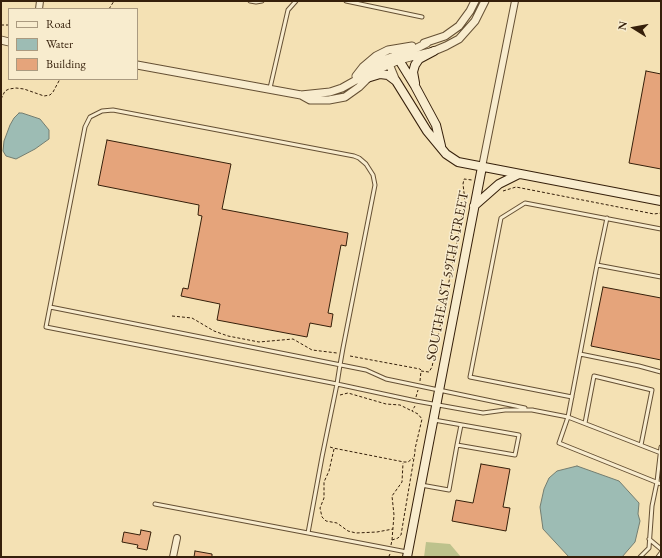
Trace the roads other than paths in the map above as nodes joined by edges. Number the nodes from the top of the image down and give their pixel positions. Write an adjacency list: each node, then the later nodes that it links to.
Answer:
1 (250, 1): 2 (lane)
2 (262, 1)
3 (296, 1): 18 (lane)
4 (346, 1): 8 (lane)
5 (475, 1): 9 (street)
6 (485, 1): 10 (street)
7 (515, 1): 21 (street, SOUTHEAST 59TH STREET)
8 (422, 17)
9 (425, 43): 11 (street); 16 (street)
10 (434, 51): 12 (street); 17 (main road)
11 (390, 60): 12 (street); 14 (street); 15 (street); 16 (street)
12 (399, 60): 17 (main road)
13 (138, 65): 18 (street)
14 (367, 78): 15 (main road); 19 (street)
15 (396, 81): 20 (main road)
16 (351, 82): 19 (street)
17 (415, 86): 20 (main road)
18 (270, 90): 19 (street)
19 (301, 95)
20 (442, 148): 21 (main road)
21 (482, 167): 22 (main road); 24 (main road, SOUTHEAST 59TH STREET)
22 (519, 174): 23 (main road); 24 (main road)
23 (661, 201)
24 (474, 206): 34 (main road, SOUTHEAST 59TH STREET)
25 (607, 218): 26 (lane); 27 (lane); 35 (lane)
26 (661, 229)
27 (597, 265): 28 (lane); 30 (lane)
28 (661, 277)
29 (50, 307): 31 (lane); 31 (lane); 33 (lane)
30 (580, 354): 32 (lane); 35 (lane)
31 (340, 365): 33 (lane); 34 (lane)
32 (661, 372)
33 (337, 384): 36 (lane); 49 (lane)
34 (439, 389): 36 (main road, SOUTHEAST 59TH STREET); 37 (lane)
35 (572, 397): 38 (lane)
36 (437, 405): 37 (lane); 39 (main road, SOUTHEAST 59TH STREET)
37 (533, 410): 38 (lane)
38 (568, 417): 40 (lane); 46 (lane)
39 (434, 420): 41 (lane); 47 (main road, SOUTHEAST 59TH STREET)
40 (585, 423): 43 (lane); 43 (lane)
41 (461, 425): 42 (lane); 42 (lane)
42 (457, 445): 47 (lane)
43 (641, 446): 45 (lane)
44 (661, 447): 45 (lane)
45 (660, 453): 46 (lane)
46 (659, 483): 51 (lane)
47 (421, 485): 54 (main road, SOUTHEAST 59TH STREET)
48 (155, 504): 49 (lane)
49 (308, 533): 54 (lane)
50 (177, 538): 55 (street)
51 (649, 539): 52 (lane); 56 (lane)
52 (661, 549)
53 (661, 553): 57 (lane)
54 (408, 554)
55 (173, 557)
56 (640, 557)
57 (658, 557)

